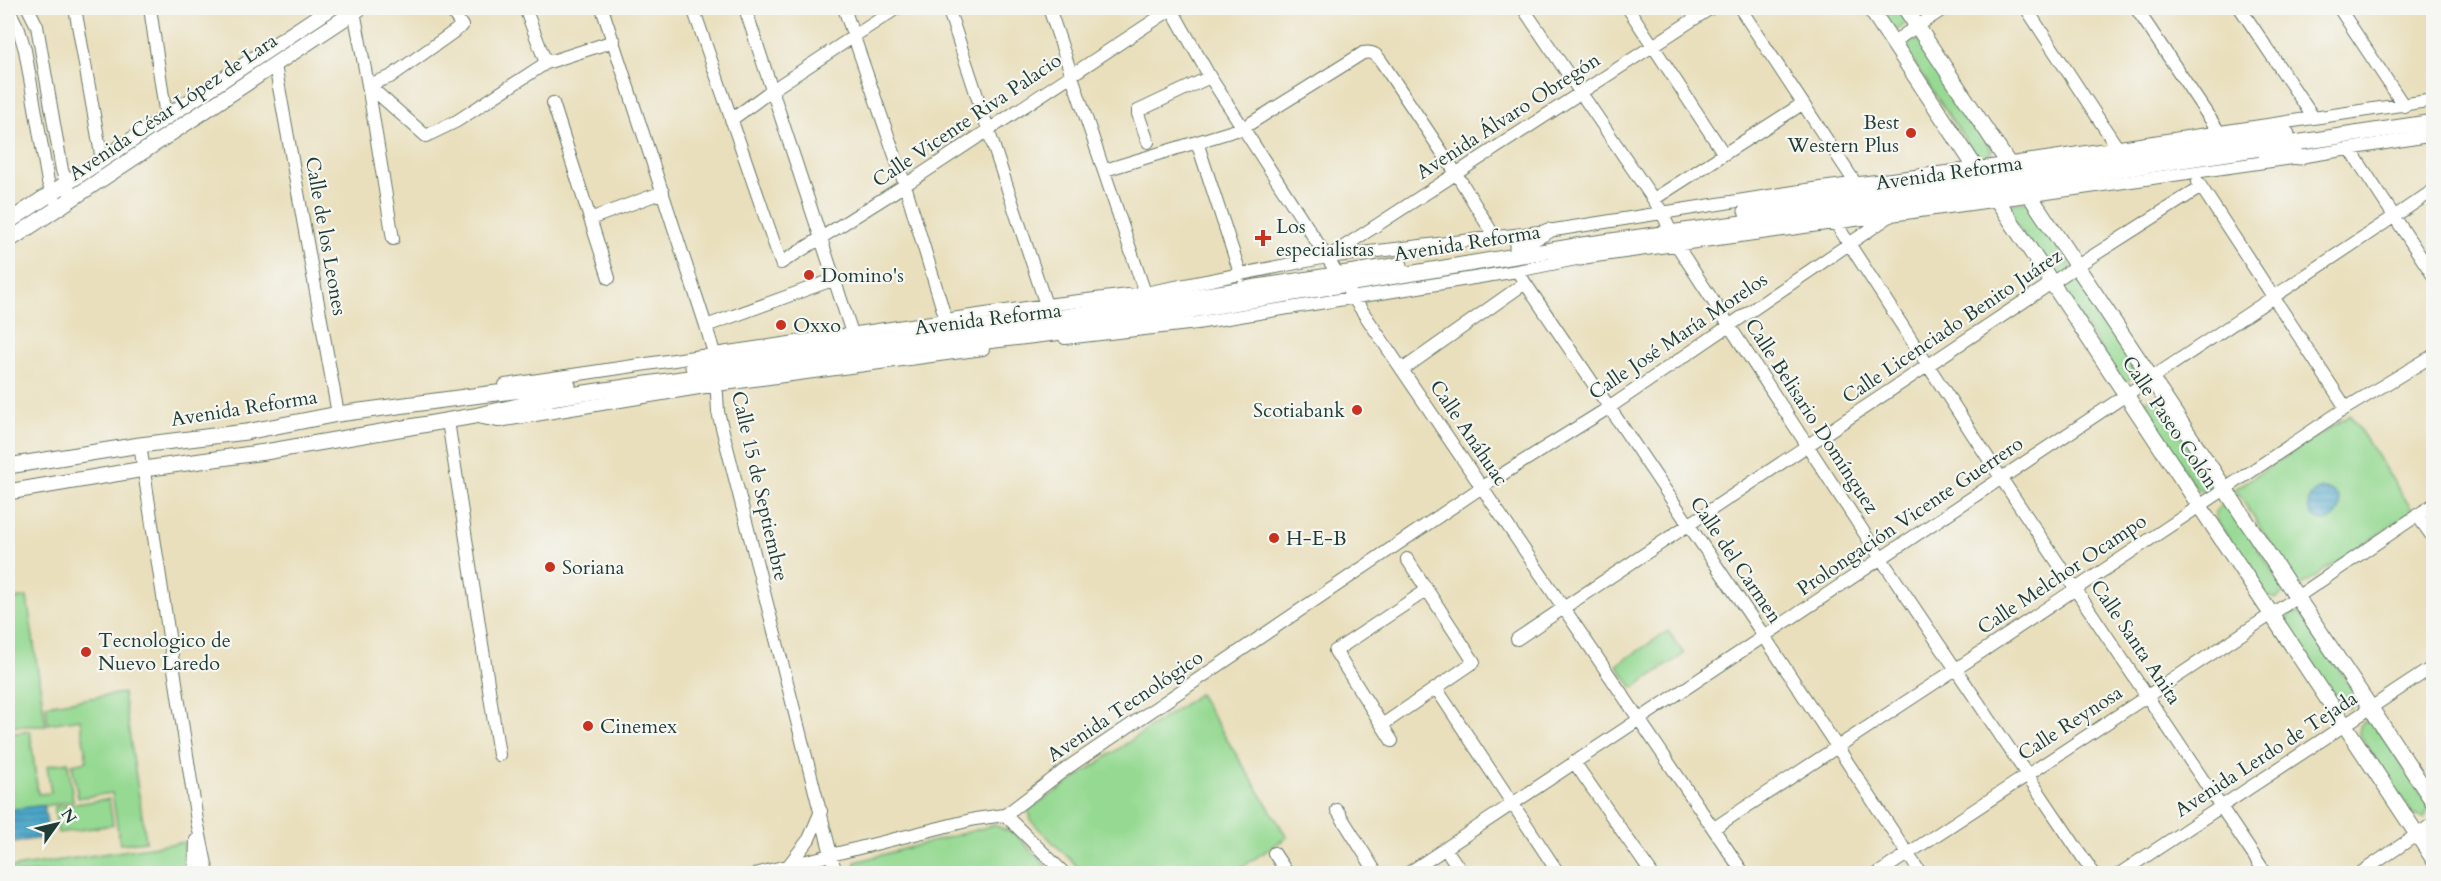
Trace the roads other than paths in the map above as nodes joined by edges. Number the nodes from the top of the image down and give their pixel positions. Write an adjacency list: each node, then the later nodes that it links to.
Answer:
1 (8, 8): 43 (street)
2 (28, 8): 41 (street)
3 (75, 8): 62 (street)
4 (150, 8): 47 (street)
5 (331, 8): 47 (main road, Avenida César López de Lara)
6 (450, 8): 37 (street)
7 (525, 8): 33 (street)
8 (602, 8): 30 (street, Calle 15 de Septiembre)
9 (693, 8): 49 (street)
10 (745, 8): 38 (street)
11 (844, 8): 29 (street)
12 (897, 8): 29 (street)
13 (948, 8): 52 (street)
14 (1049, 8): 35 (street)
15 (1172, 8): 35 (street, Calle Vicente Riva Palacio); 36 (street, Calle Anáhuac)
16 (1522, 8): 39 (street, Calle Belisario Domínguez)
17 (1628, 8): 32 (street)
18 (1711, 8): 32 (street, Avenida Álvaro Obregón)
19 (1740, 8): 44 (street)
20 (1870, 8): 31 (main road, Calle Paseo Colón)
21 (1905, 8): 28 (main road, Calle Paseo Colón)
22 (1945, 8): 28 (street)
23 (2026, 8): 57 (street)
24 (2136, 8): 53 (street)
25 (2240, 8): 48 (street)
26 (2338, 8): 45 (street)
27 (357, 10): 34 (main road, Avenida César López de Lara); 37 (street)
28 (1918, 26): 31 (street); 66 (main road, Calle Paseo Colón)
29 (853, 37): 38 (street); 70 (street)
30 (614, 41): 33 (street); 73 (street, Calle 15 de Septiembre)
31 (1893, 42): 69 (main road, Calle Paseo Colón)
32 (1653, 45): 39 (street, Avenida Álvaro Obregón); 60 (street)
33 (546, 63): 37 (street)
34 (275, 64): 76 (main road, Avenida César López de Lara); 117 (street, Calle de los Leones)
35 (1072, 74): 52 (street, Calle Vicente Riva Palacio); 63 (street)
36 (1210, 77): 51 (street, Calle Anáhuac); 55 (street)
37 (368, 85): 85 (street)
38 (772, 90): 49 (street); 86 (street)
39 (1581, 92): 65 (street, Avenida Álvaro Obregón); 75 (street, Calle Belisario Domínguez)
40 (2433, 100): 45 (street, Avenida Reforma)
41 (49, 103): 43 (street); 67 (street)
42 (553, 103): 79 (street)
43 (35, 104): 74 (street)
44 (1802, 104): 60 (street); 68 (street)
45 (2404, 106): 48 (street, Avenida Reforma)
46 (2433, 112): 66 (main road, Avenida Reforma)
47 (166, 117): 62 (main road, Avenida César López de Lara)
48 (2313, 117): 53 (street, Avenida Reforma)
49 (731, 120): 86 (street, Calle Vicente Riva Palacio)
50 (2433, 122): 59 (main road, Avenida Reforma)
51 (1243, 128): 56 (street); 65 (street); 90 (street, Calle Anáhuac)
52 (989, 130): 70 (street, Calle Vicente Riva Palacio); 105 (street)
53 (2219, 132): 57 (street, Avenida Reforma)
54 (2433, 135): 58 (street, Avenida Reforma)
55 (1148, 142)
56 (1197, 142): 63 (street); 94 (street)
57 (2117, 147): 66 (street, Avenida Reforma)
58 (2350, 149): 61 (street, Avenida Reforma); 78 (street)
59 (2251, 150): 61 (main road); 66 (main road, Avenida Reforma)
60 (1724, 154): 75 (street)
61 (2300, 157): 64 (street, Avenida Reforma)
62 (102, 160): 67 (main road, Avenida César López de Lara)
63 (1105, 170): 101 (street)
64 (2191, 171): 66 (street, Avenida Reforma); 71 (street)
65 (1456, 173): 84 (street); 90 (street, Avenida Álvaro Obregón)
66 (2019, 178): 69 (main road, Avenida Reforma); 69 (street, Avenida Reforma); 92 (main road, Calle Paseo Colón)
67 (65, 184): 74 (main road, Avenida César López de Lara); 76 (street)
68 (1856, 184): 69 (street, Avenida Reforma); 82 (street, Avenida Reforma)
69 (1988, 184): 77 (street, Avenida Reforma); 82 (main road, Avenida Reforma); 98 (main road, Calle Paseo Colón)
70 (905, 185): 86 (street, Calle Vicente Riva Palacio); 104 (street)
71 (2201, 188): 92 (street, Calle Licenciado Benito Juárez); 102 (street)
72 (2433, 190): 78 (street, Prolongación Vicente Guerrero)
73 (663, 192): 79 (street); 106 (street, Calle 15 de Septiembre)
74 (51, 193): 76 (street); 80 (main road, Avenida César López de Lara)
75 (1654, 199): 82 (street, Calle Belisario Domínguez)
76 (66, 204): 87 (main road, Avenida César López de Lara)
77 (1894, 214): 81 (street, Avenida Reforma); 88 (street, Calle José María Morelos)
78 (2394, 217): 95 (street); 102 (street, Prolongación Vicente Guerrero)
79 (590, 219): 96 (street)
80 (8, 222)
81 (1835, 222): 82 (street, Avenida Reforma); 88 (street, Calle Santa Anita)
82 (1670, 227): 83 (street, Avenida Reforma); 89 (main road, Avenida Reforma); 91 (street, Avenida Reforma); 107 (street, Calle Belisario Domínguez)
83 (1548, 231): 84 (street, Avenida Reforma); 89 (main road)
84 (1494, 236): 90 (street, Avenida Reforma)
85 (393, 239)
86 (822, 239): 97 (street)
87 (8, 241)
88 (1850, 244): 107 (street, Calle José María Morelos); 110 (street, Calle Santa Anita)
89 (1522, 251): 91 (main road); 100 (main road, Avenida Reforma)
90 (1327, 257): 94 (street, Avenida Reforma); 100 (street, Calle Anáhuac)
91 (1581, 258): 93 (street, Avenida Reforma)
92 (2077, 266): 98 (street, Calle Licenciado Benito Juárez); 113 (main road, Calle Paseo Colón)
93 (1517, 271): 99 (street, Calle del Carmen); 100 (street, Avenida Reforma)
94 (1241, 276): 101 (street, Avenida Reforma)
95 (2433, 277)
96 (609, 278)
97 (835, 279): 106 (street); 108 (street)
98 (2053, 282): 110 (street, Calle Licenciado Benito Juárez); 114 (main road, Calle Paseo Colón)
99 (1525, 283): 112 (street); 115 (street, Calle del Carmen)
100 (1345, 284): 103 (main road, Avenida Reforma); 105 (main road, Avenida Reforma); 112 (street, Calle Anáhuac)
101 (1145, 293): 103 (main road); 105 (street, Avenida Reforma)
102 (2274, 297): 113 (street, Prolongación Vicente Guerrero); 116 (street)
103 (1176, 299): 105 (main road, Avenida Reforma)
104 (946, 320): 105 (street, Avenida Reforma); 108 (street, Avenida Reforma)
105 (1051, 324): 111 (main road, Avenida Reforma)
106 (706, 326): 111 (street, Calle 15 de Septiembre)
107 (1730, 327): 115 (street, Calle José María Morelos); 120 (street, Calle Belisario Domínguez)
108 (852, 333): 111 (street, Avenida Reforma)
109 (2433, 355): 116 (street, Calle Melchor Ocampo)
110 (1929, 364): 120 (street, Calle Licenciado Benito Juárez); 123 (street, Calle Santa Anita)
111 (716, 369): 117 (main road, Avenida Reforma); 118 (main road, Avenida Reforma); 158 (street, Calle 15 de Septiembre)
112 (1402, 370): 124 (street, Calle Anáhuac)
113 (2152, 378): 114 (street, Prolongación Vicente Guerrero); 125 (main road, Calle Paseo Colón)
114 (2126, 395): 123 (street, Prolongación Vicente Guerrero); 128 (main road, Calle Paseo Colón)
115 (1610, 407): 124 (street, Calle José María Morelos); 130 (street, Calle del Carmen)
116 (2346, 408): 125 (street, Calle Melchor Ocampo)
117 (338, 414): 119 (main road, Avenida Reforma)
118 (448, 421): 122 (main road, Avenida Reforma); 151 (street)
119 (140, 445): 121 (main road, Avenida Reforma); 122 (street)
120 (1808, 445): 130 (street, Calle Licenciado Benito Juárez); 132 (street, Calle Belisario Domínguez)
121 (8, 466)
122 (144, 469): 126 (main road, Avenida Reforma); 160 (street)
123 (2001, 478): 132 (street, Prolongación Vicente Guerrero); 134 (street, Calle Santa Anita)
124 (1482, 487): 137 (street, Calle Anáhuac); 159 (street, Avenida Tecnológico)
125 (2226, 489): 128 (street, Calle Melchor Ocampo); 136 (main road, Calle Paseo Colón)
126 (8, 492)
127 (2433, 504): 129 (street, Calle Reynosa)
128 (2200, 505): 134 (street, Calle Melchor Ocampo); 138 (main road, Calle Paseo Colón)
129 (2417, 515): 131 (street); 136 (street, Calle Reynosa)
130 (1689, 525): 137 (street, Calle Licenciado Benito Juárez); 139 (street, Calle del Carmen)
131 (2433, 539)
132 (1880, 557): 139 (street, Prolongación Vicente Guerrero); 142 (street, Calle Belisario Domínguez)
133 (1407, 559): 135 (street)
134 (2077, 589): 142 (street, Calle Melchor Ocampo); 144 (street, Calle Santa Anita)
135 (1428, 590): 143 (street); 147 (street)
136 (2297, 596): 138 (street, Calle Reynosa); 145 (main road, Calle Paseo Colón)
137 (1564, 607): 140 (street, Calle Licenciado Benito Juárez); 146 (street, Calle Anáhuac)
138 (2272, 614): 144 (street, Calle Reynosa); 148 (main road, Calle Paseo Colón)
139 (1764, 636): 146 (street, Prolongación Vicente Guerrero); 150 (street, Calle del Carmen)
140 (1516, 639)
141 (2433, 666): 145 (street, Avenida Lerdo de Tejada)
142 (1956, 669): 150 (street, Calle Melchor Ocampo); 153 (street, Calle Belisario Domínguez)
143 (1436, 688): 147 (street); 155 (street)
144 (2148, 695): 153 (street, Calle Reynosa); 156 (street, Calle Santa Anita)
145 (2371, 708): 148 (street, Avenida Lerdo de Tejada); 154 (main road, Calle Paseo Colón)
146 (1640, 718): 152 (street, Prolongación Vicente Guerrero); 162 (street, Calle Anáhuac)
147 (1382, 725): 149 (street)
148 (2346, 725): 156 (street, Avenida Lerdo de Tejada); 163 (main road, Calle Paseo Colón)
149 (1392, 741)
150 (1837, 747): 162 (street, Calle Melchor Ocampo); 166 (street, Calle del Carmen)
151 (499, 755)
152 (1574, 762): 155 (street, Prolongación Vicente Guerrero); 180 (street)
153 (2027, 774): 166 (street, Calle Reynosa); 184 (street, Calle Belisario Domínguez)
154 (2433, 803)
155 (1511, 804): 164 (street, Prolongación Vicente Guerrero); 179 (street)
156 (2221, 806): 185 (street, Avenida Lerdo de Tejada); 186 (street, Calle Santa Anita)
157 (1337, 810): 176 (street)
158 (821, 811): 167 (street, Calle 15 de Septiembre); 169 (street)
159 (1005, 815): 167 (street, Avenida Tecnológico); 174 (street)
160 (197, 821): 170 (street); 171 (street)
161 (2433, 824): 163 (street)
162 (1714, 828): 181 (street, Calle Anáhuac)
163 (2417, 834): 168 (main road, Calle Paseo Colón); 187 (street)
164 (1445, 848): 177 (street, Prolongación Vicente Guerrero); 178 (street)
165 (1274, 853): 175 (street)
166 (1907, 853): 182 (street, Calle Reynosa); 183 (street, Calle del Carmen)
167 (832, 856): 169 (street, Avenida Tecnológico); 173 (street, Calle 15 de Septiembre)
168 (2433, 860)
169 (788, 866): 172 (street, Avenida Tecnológico)
170 (195, 873)
171 (208, 873)
172 (755, 873)
173 (837, 873)
174 (1065, 873)
175 (1288, 873)
176 (1377, 873)
177 (1407, 873)
178 (1462, 873)
179 (1558, 873)
180 (1652, 873)
181 (1744, 873)
182 (1877, 873)
183 (1921, 873)
184 (2094, 873)
185 (2119, 873)
186 (2266, 873)
187 (2359, 873)

